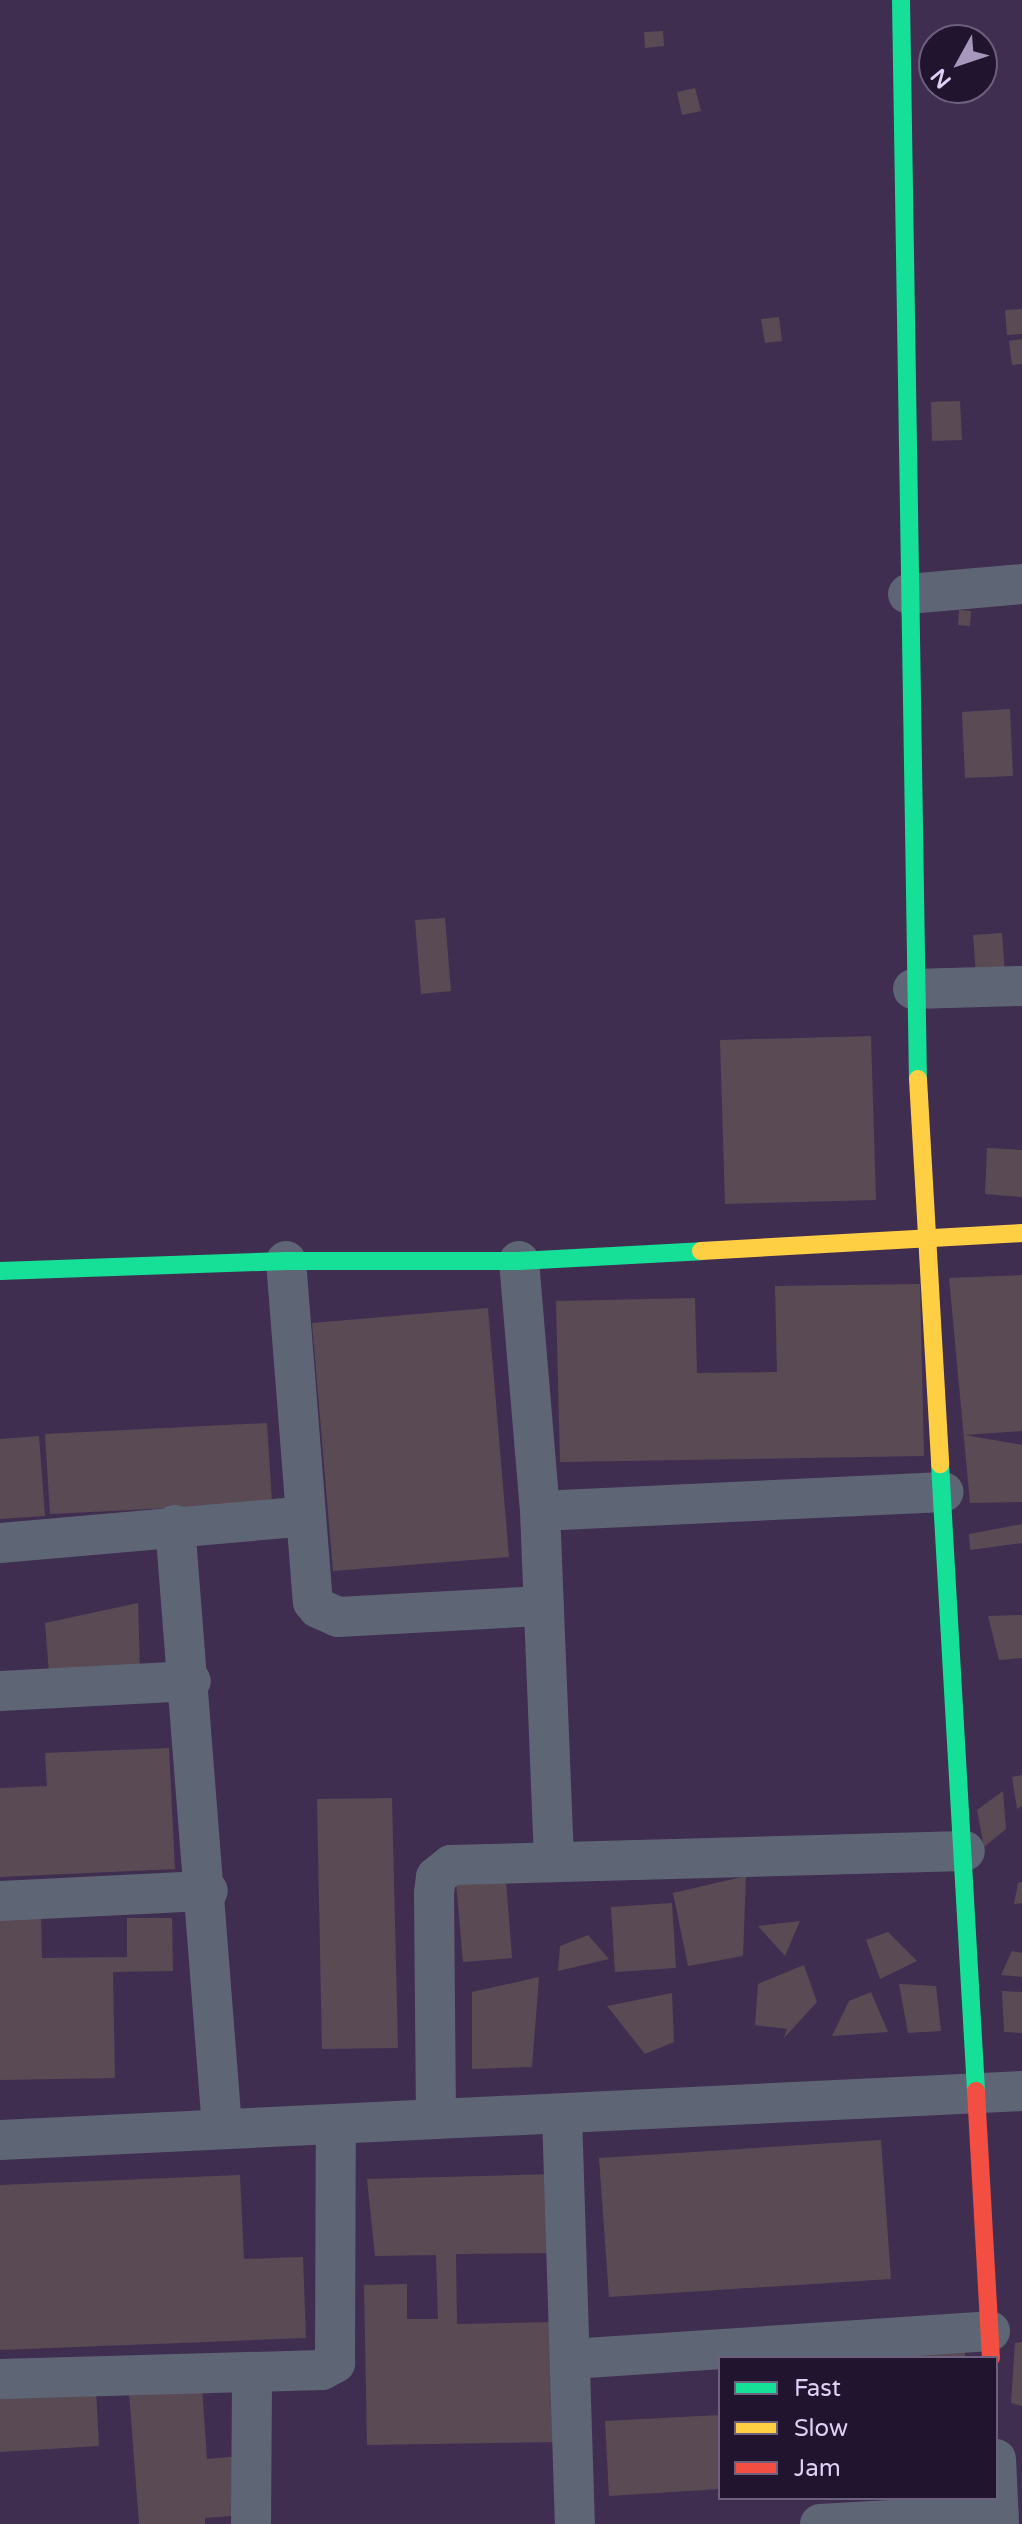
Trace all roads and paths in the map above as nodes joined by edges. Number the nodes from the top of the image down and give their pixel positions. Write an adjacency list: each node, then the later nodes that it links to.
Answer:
1 (901, 0): 3 (street)
2 (1022, 584): 3 (street)
3 (908, 594): 5 (street)
4 (1022, 986): 5 (street)
5 (913, 989): 7 (street)
6 (1022, 1233): 7 (street)
7 (929, 1239): 9 (street); 11 (street)
8 (286, 1261): 9 (street); 10 (street); 13 (street)
9 (519, 1261): 12 (street)
10 (0, 1271)
11 (944, 1492): 12 (street); 19 (street)
12 (540, 1511): 16 (street)
13 (306, 1516): 14 (street); 16 (street)
14 (175, 1525): 15 (street); 17 (street)
15 (0, 1543)
16 (544, 1606): 20 (street)
17 (191, 1681): 18 (street); 21 (street)
18 (0, 1691)
19 (965, 1851): 20 (street); 24 (street)
20 (554, 1862): 26 (street)
21 (208, 1891): 22 (street); 28 (street)
22 (0, 1901)
23 (1022, 2091): 24 (street)
24 (979, 2092): 25 (street); 30 (street)
25 (562, 2114): 26 (street); 31 (street)
26 (436, 2119): 27 (street)
27 (336, 2125): 28 (street); 32 (street)
28 (222, 2127): 29 (street)
29 (0, 2140)
30 (990, 2344): 31 (street)
31 (571, 2359): 37 (street)
32 (252, 2372): 33 (street); 36 (street)
33 (0, 2379)
34 (998, 2499): 35 (street)
35 (999, 2519): 38 (street)
36 (251, 2524)
37 (575, 2524)
38 (820, 2524)

